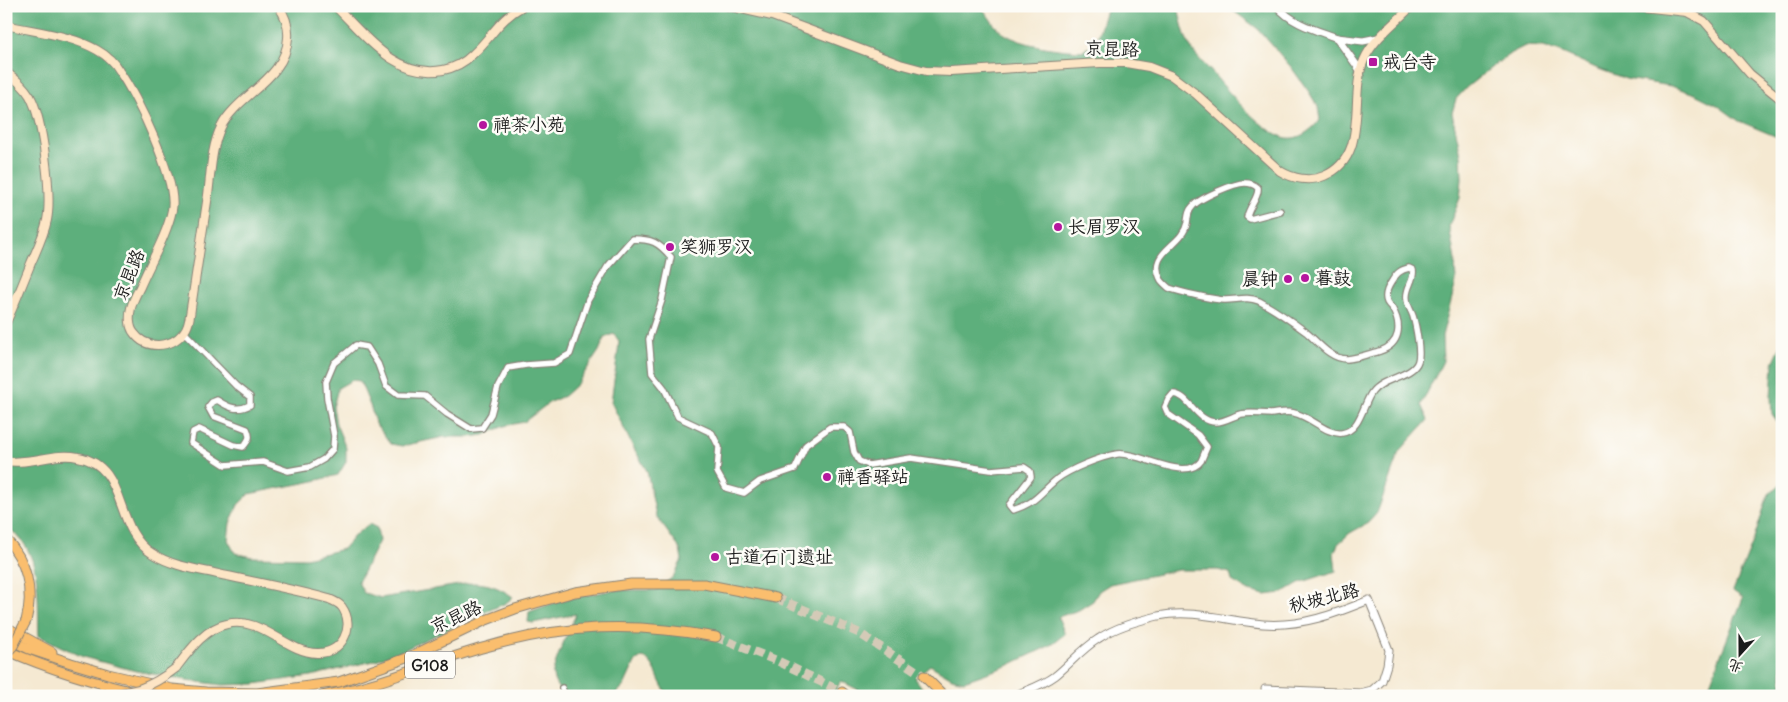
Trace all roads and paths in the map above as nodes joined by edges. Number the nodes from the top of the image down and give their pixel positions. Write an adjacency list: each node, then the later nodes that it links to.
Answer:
1 (278, 6): 16 (main road)
2 (335, 6): 3 (main road)
3 (523, 6)
4 (728, 6): 11 (main road, 京昆路)
5 (1277, 6): 9 (street)
6 (1412, 6): 10 (main road, 京昆路)
7 (1633, 6): 13 (main road)
8 (6, 25): 16 (main road, 京昆路)
9 (1337, 38): 10 (street); 11 (street)
10 (1378, 38): 11 (main road, 京昆路)
11 (1360, 70)
12 (6, 72): 15 (main road)
13 (1782, 100)
14 (1280, 211): 16 (street)
15 (6, 323)
16 (184, 332)
17 (6, 461): 31 (main road, bridge)
18 (6, 539): 21 (highway)
19 (6, 547): 21 (highway)
20 (776, 598): 27 (highway, 京昆路 / G108)
21 (24, 620): 25 (highway); 26 (highway, bridge)
22 (6, 627): 27 (highway)
23 (716, 637): 33 (highway, 京昆路 / G108)
24 (6, 638): 27 (highway, 京昆路 / G108)
25 (6, 646)
26 (6, 652): 32 (highway)
27 (72, 663)
28 (924, 676): 35 (highway)
29 (562, 688): 34 (street)
30 (1265, 690): 36 (street, 秋坡北路)
31 (102, 696)
32 (151, 696)
33 (322, 696)
34 (565, 696)
35 (944, 696)
36 (1014, 696)

